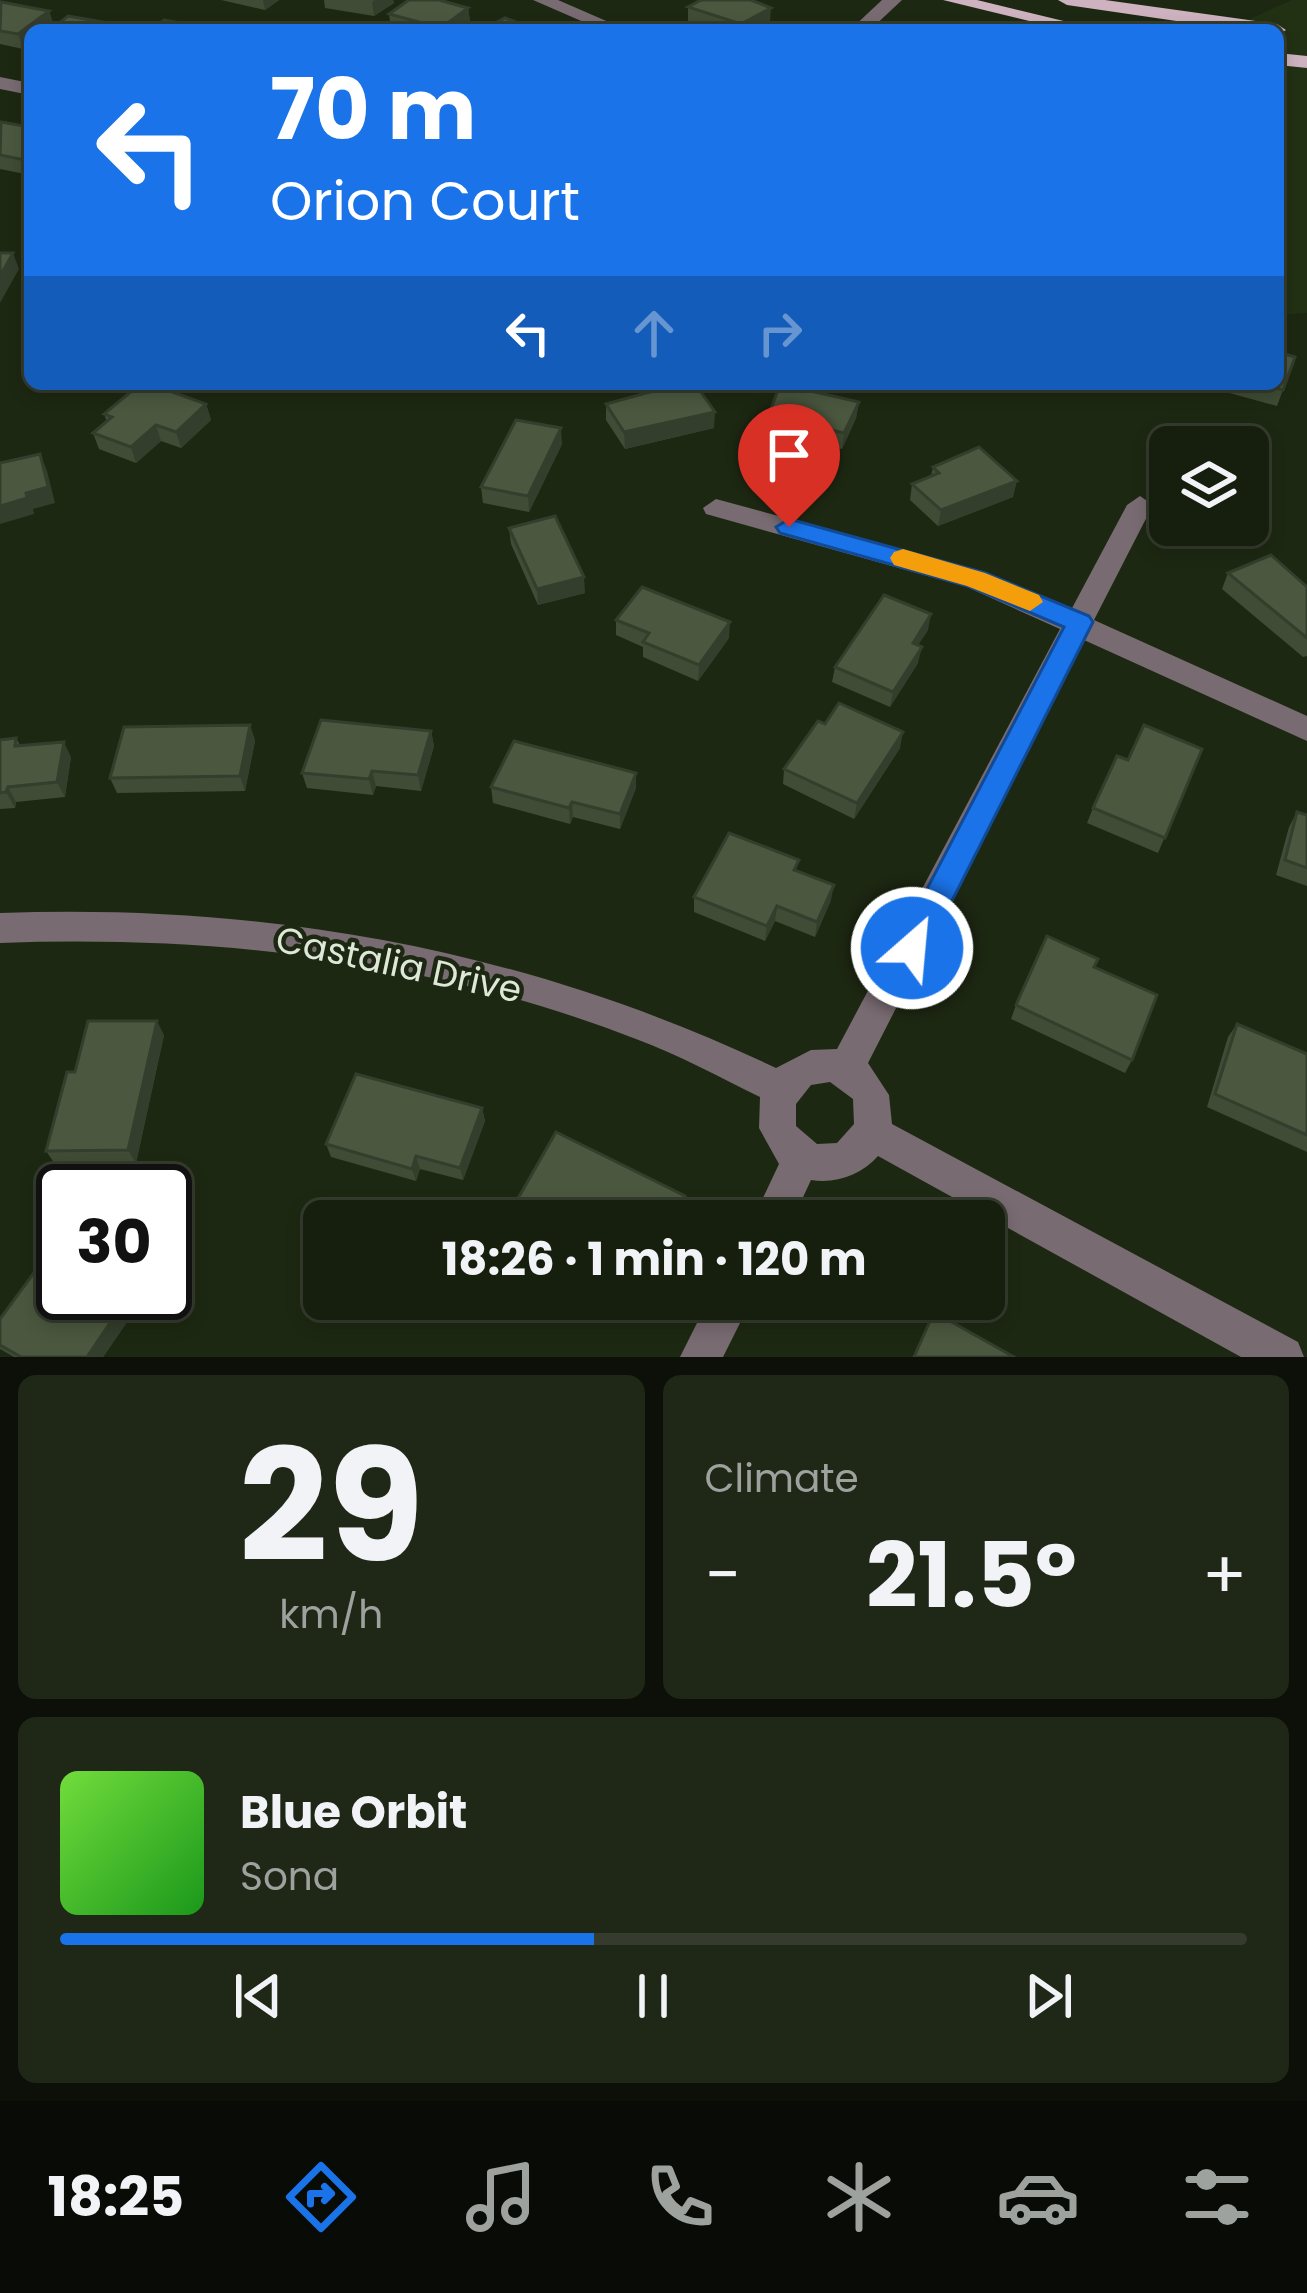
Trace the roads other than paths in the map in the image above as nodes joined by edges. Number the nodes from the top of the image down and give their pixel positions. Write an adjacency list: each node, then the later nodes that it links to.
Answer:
1 (542, 0): 5 (street)
2 (893, 0): 6 (street)
3 (952, 0): 7 (main road)
4 (1067, 0): 8 (main road)
5 (604, 24)
6 (866, 24)
7 (1063, 24)
8 (1233, 24)
9 (1140, 505): 11 (street)
10 (716, 508): 11 (street)
11 (1079, 622): 12 (street); 14 (street)
12 (1307, 729)
13 (0, 928): 15 (street, Castalia Drive)
14 (845, 1071): 15 (street); 16 (street)
15 (780, 1088): 17 (street)
16 (874, 1134): 17 (street); 21 (street)
17 (803, 1156): 18 (street)
18 (782, 1200)
19 (720, 1320): 20 (street)
20 (701, 1357)
21 (1282, 1357)

